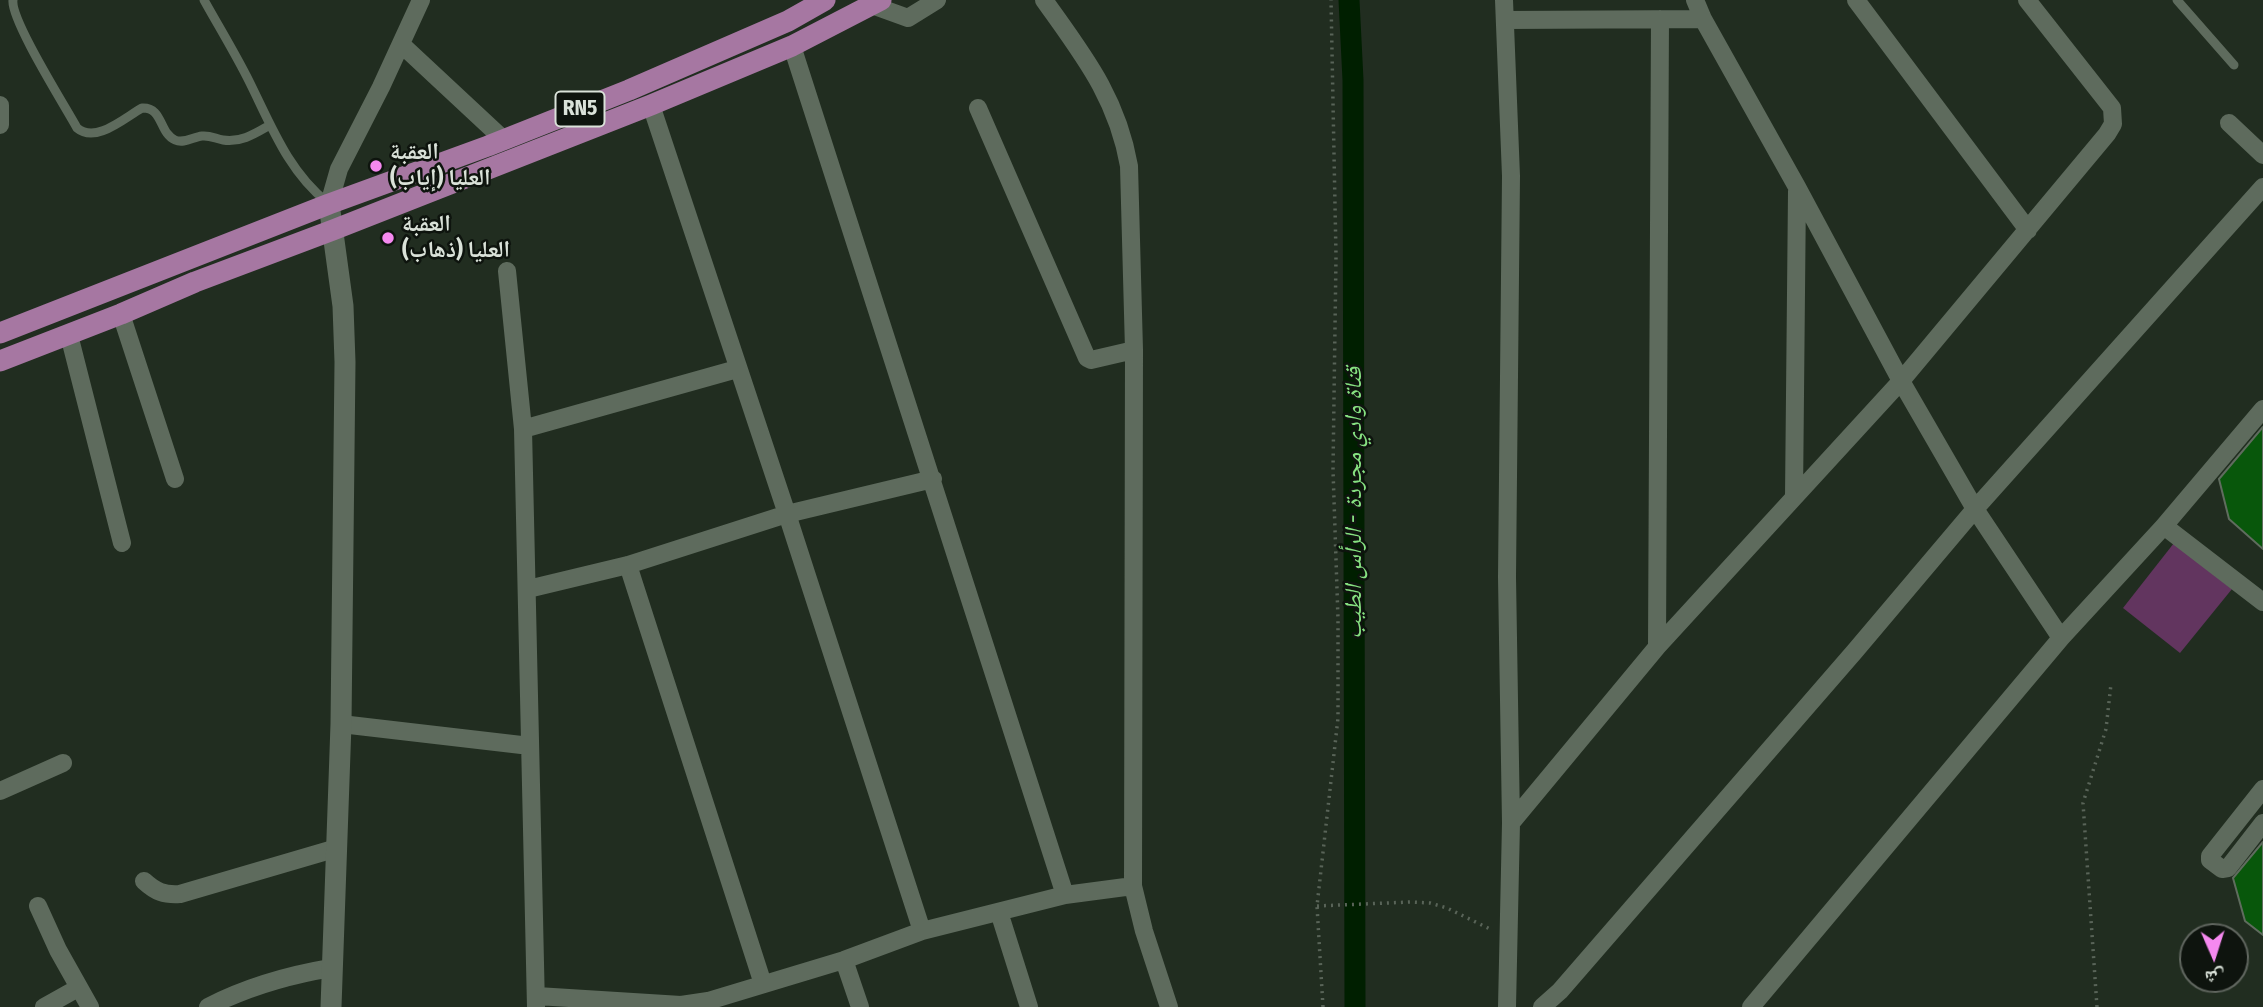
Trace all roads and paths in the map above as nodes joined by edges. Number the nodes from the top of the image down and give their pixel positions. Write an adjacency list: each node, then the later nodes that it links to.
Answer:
1 (13, 0): 25 (lane)
2 (204, 0): 25 (lane)
3 (421, 0): 17 (street)
4 (825, 0): 26 (highway, RN5)
5 (937, 0): 13 (street)
6 (1044, 0): 37 (street)
7 (1331, 0): 68 (path)
8 (1504, 0): 16 (street)
9 (1696, 0): 15 (street)
10 (1856, 0): 32 (street)
11 (2027, 0): 32 (street)
12 (2177, 0): 19 (lane)
13 (876, 3): 18 (highway, RN5)
14 (1660, 19): 15 (street); 16 (street); 54 (street)
15 (1703, 19): 28 (street)
16 (1506, 20): 61 (street)
17 (401, 44): 26 (street); 30 (street)
18 (792, 46): 21 (highway, RN5); 44 (street)
19 (2234, 65)
20 (0, 105): 24 (street)
21 (651, 105): 31 (highway, RN5); 39 (street)
22 (978, 108): 37 (street)
23 (2229, 123): 27 (street)
24 (0, 125)
25 (270, 125): 30 (lane)
26 (503, 139): 30 (highway, RN5)
27 (2263, 155)
28 (1797, 187): 40 (street); 45 (street)
29 (2263, 187): 46 (street)
30 (329, 204): 31 (street); 35 (highway, RN5)
31 (333, 230): 34 (highway, RN5); 56 (street)
32 (2028, 230): 40 (street)
33 (507, 271): 42 (street)
34 (121, 314): 36 (highway, RN5); 43 (street)
35 (0, 333)
36 (69, 335): 38 (highway, RN5); 49 (street)
37 (1134, 350): 65 (street)
38 (0, 361)
39 (737, 369): 42 (street); 47 (street)
40 (1901, 380): 45 (street); 46 (street)
41 (2263, 409): 48 (street)
42 (523, 429): 51 (street)
43 (175, 479)
44 (933, 479): 47 (street); 66 (street)
45 (1794, 496): 54 (street)
46 (1975, 509): 53 (street); 87 (street)
47 (788, 514): 50 (street); 70 (street)
48 (2164, 526): 52 (street); 53 (street)
49 (122, 543)
50 (628, 565): 51 (street); 74 (street)
51 (528, 589): 57 (street)
52 (2263, 602)
53 (2061, 638): 88 (street)
54 (1657, 647): 61 (street)
55 (2111, 684): 89 (path)
56 (341, 724): 57 (street); 63 (street)
57 (530, 746): 76 (street)
58 (63, 763): 60 (street)
59 (2263, 789): 62 (street)
60 (0, 791)
61 (1511, 823): 71 (street)
62 (2263, 823)
63 (337, 848): 64 (street); 73 (street)
64 (144, 881)
65 (1133, 886): 66 (street); 84 (street)
66 (1065, 895): 69 (street)
67 (38, 906): 75 (street)
68 (1317, 906): 71 (path); 85 (path)
69 (999, 912): 70 (street); 83 (street)
70 (922, 932): 72 (street)
71 (1509, 940): 86 (street)
72 (844, 960): 74 (street); 82 (street)
73 (331, 968): 80 (street); 81 (street)
74 (763, 984): 77 (street)
75 (78, 988): 78 (street); 79 (street)
76 (536, 1002): 77 (street)
77 (681, 1006)
78 (44, 1007)
79 (90, 1007)
80 (208, 1007)
81 (331, 1007)
82 (860, 1007)
83 (1029, 1007)
84 (1169, 1007)
85 (1323, 1007)
86 (1507, 1007)
87 (1542, 1007)
88 (1751, 1007)
89 (2097, 1007)

